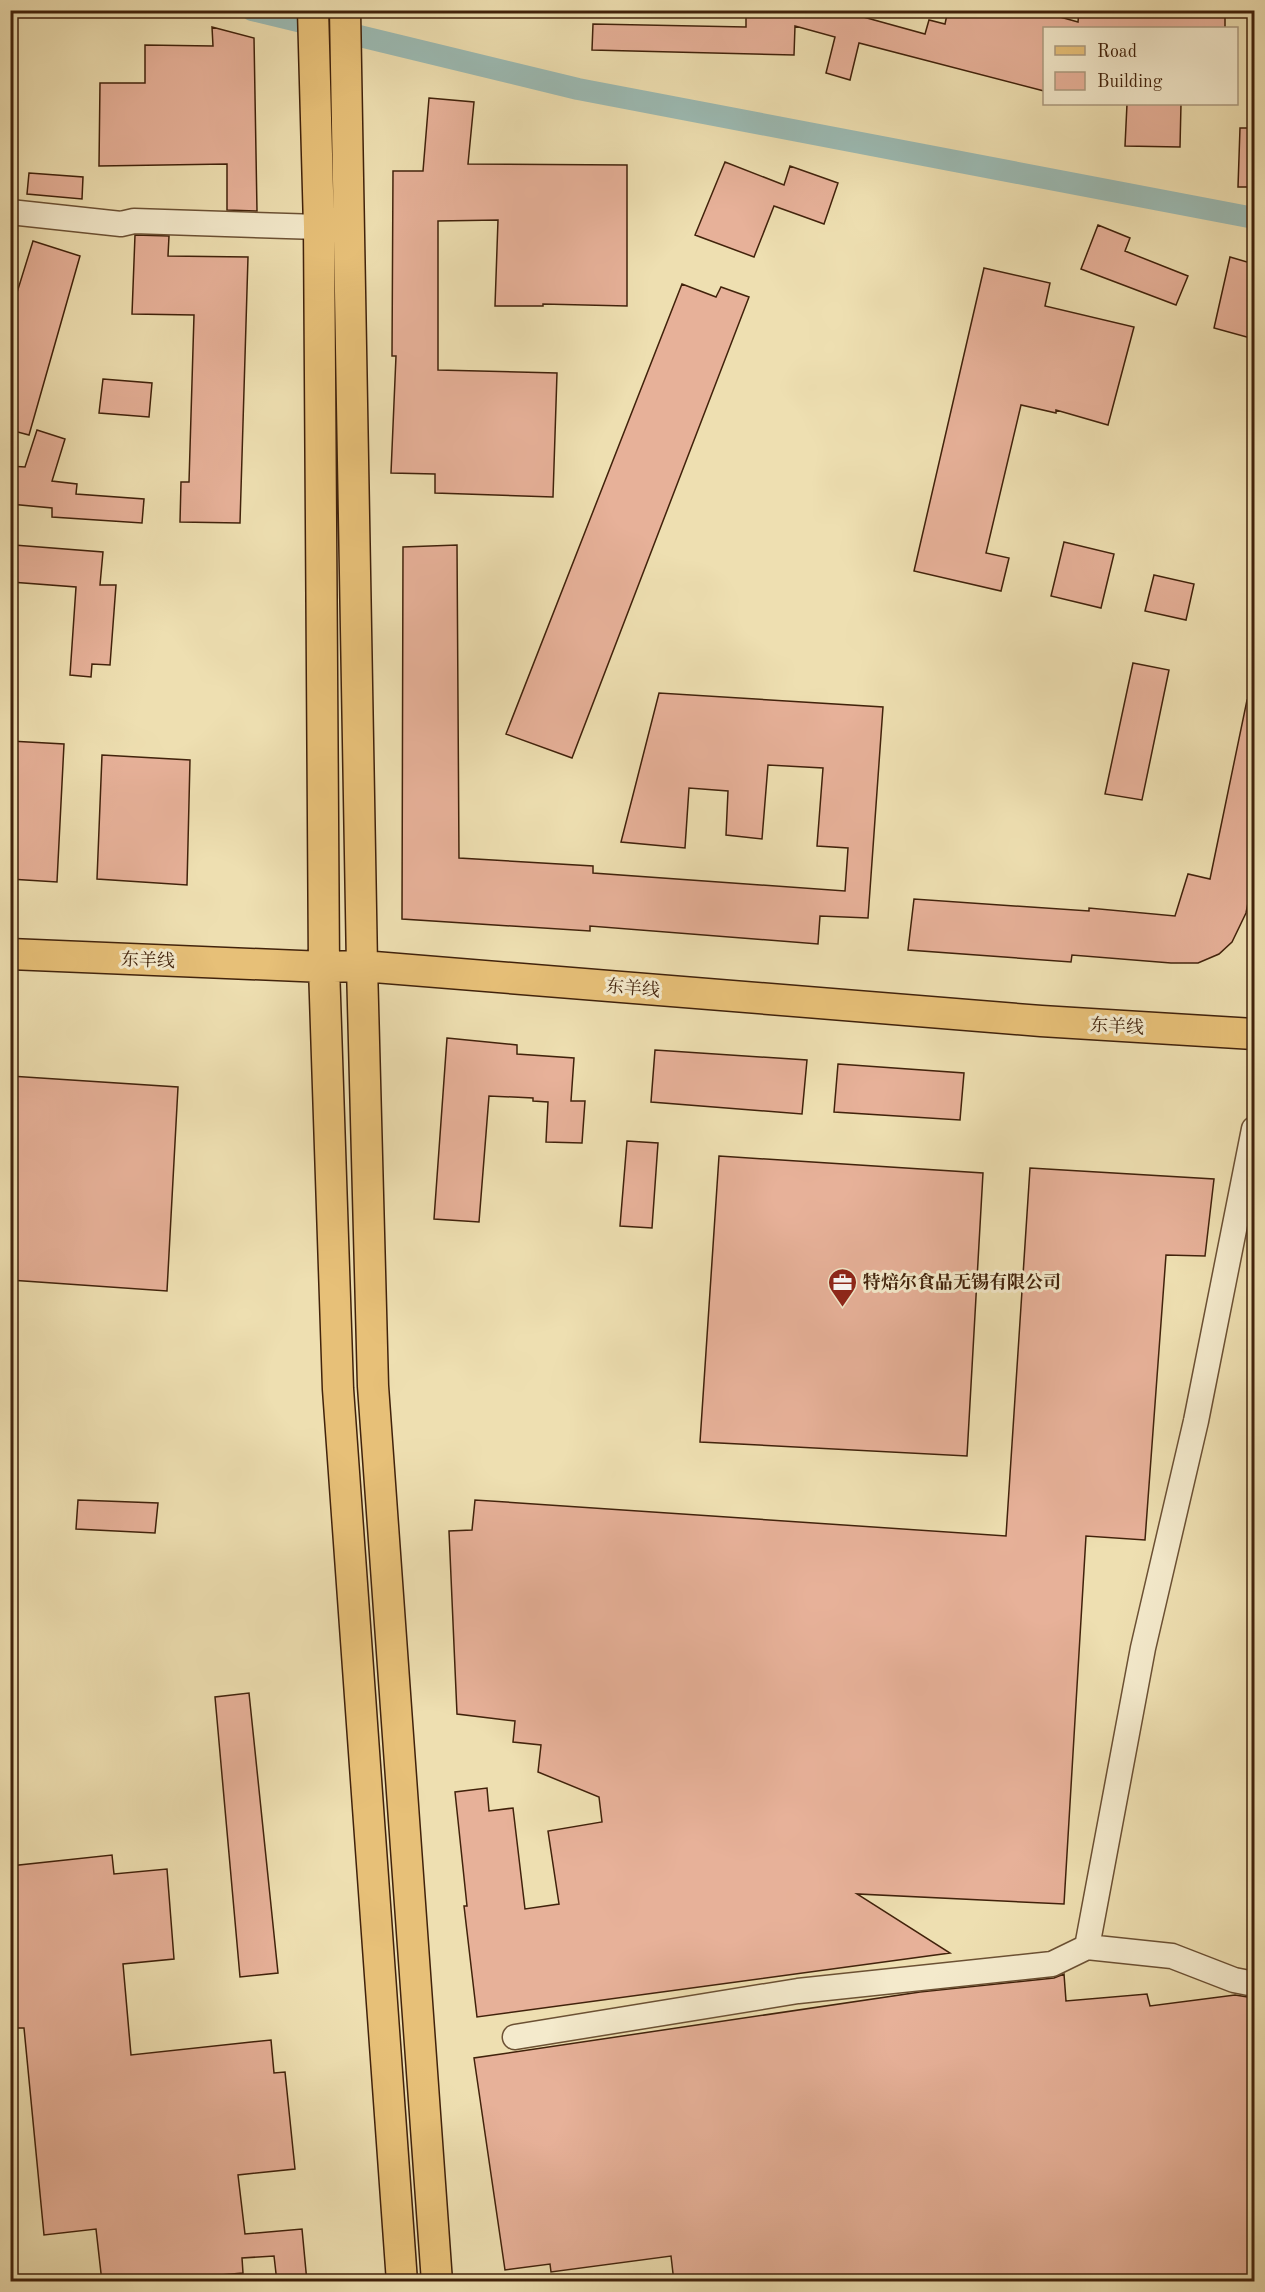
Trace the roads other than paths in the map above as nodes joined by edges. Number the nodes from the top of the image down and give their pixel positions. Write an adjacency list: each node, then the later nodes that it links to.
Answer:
1 (313, 10): 4 (main road)
2 (345, 11): 6 (main road)
3 (10, 212): 4 (street)
4 (319, 227): 7 (main road)
5 (10, 954): 7 (main road, 东羊线)
6 (362, 966): 7 (main road, 东羊线); 8 (main road, 东羊线); 14 (main road)
7 (324, 967): 13 (main road)
8 (1254, 1034)
9 (1254, 1129): 10 (street)
10 (1087, 1947): 11 (street); 12 (street)
11 (1254, 1984)
12 (515, 2037)
13 (402, 2282)
14 (437, 2282)

